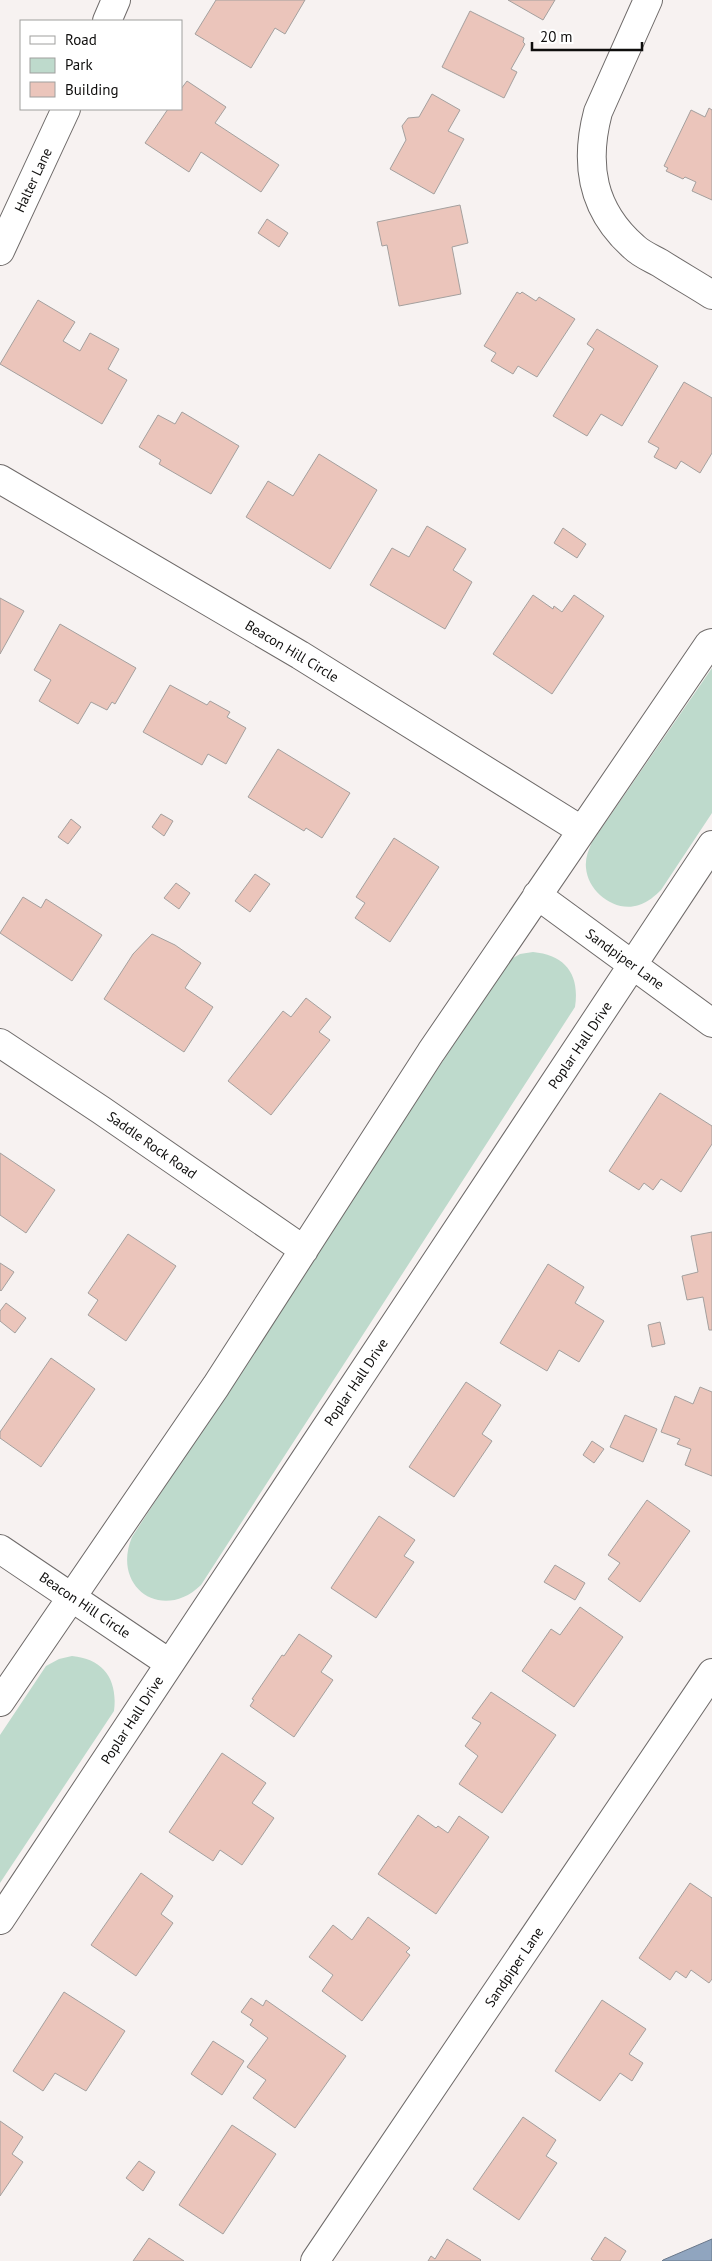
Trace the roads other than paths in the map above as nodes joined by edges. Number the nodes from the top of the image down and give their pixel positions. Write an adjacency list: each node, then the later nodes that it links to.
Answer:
1 (116, 0): 3 (street)
2 (648, 0): 6 (street)
3 (107, 20)
4 (66, 110): 5 (street, Halter Lane)
5 (0, 251)
6 (712, 295)
7 (0, 479): 9 (street, Beacon Hill Circle)
8 (712, 642): 9 (street)
9 (581, 830): 11 (street)
10 (712, 845): 12 (street, Poplar Hall Drive)
11 (537, 895): 12 (street, Sandpiper Lane); 15 (street)
12 (634, 965): 13 (street, Sandpiper Lane); 18 (street, Poplar Hall Drive)
13 (712, 1023)
14 (0, 1043): 15 (street, Saddle Rock Road)
15 (304, 1250): 17 (street)
16 (0, 1549): 17 (street, Beacon Hill Circle)
17 (72, 1596): 18 (street, Beacon Hill Circle); 20 (street)
18 (169, 1662): 21 (street, Poplar Hall Drive)
19 (712, 1673): 22 (street, Sandpiper Lane)
20 (0, 1702)
21 (0, 1920)
22 (315, 2261)

